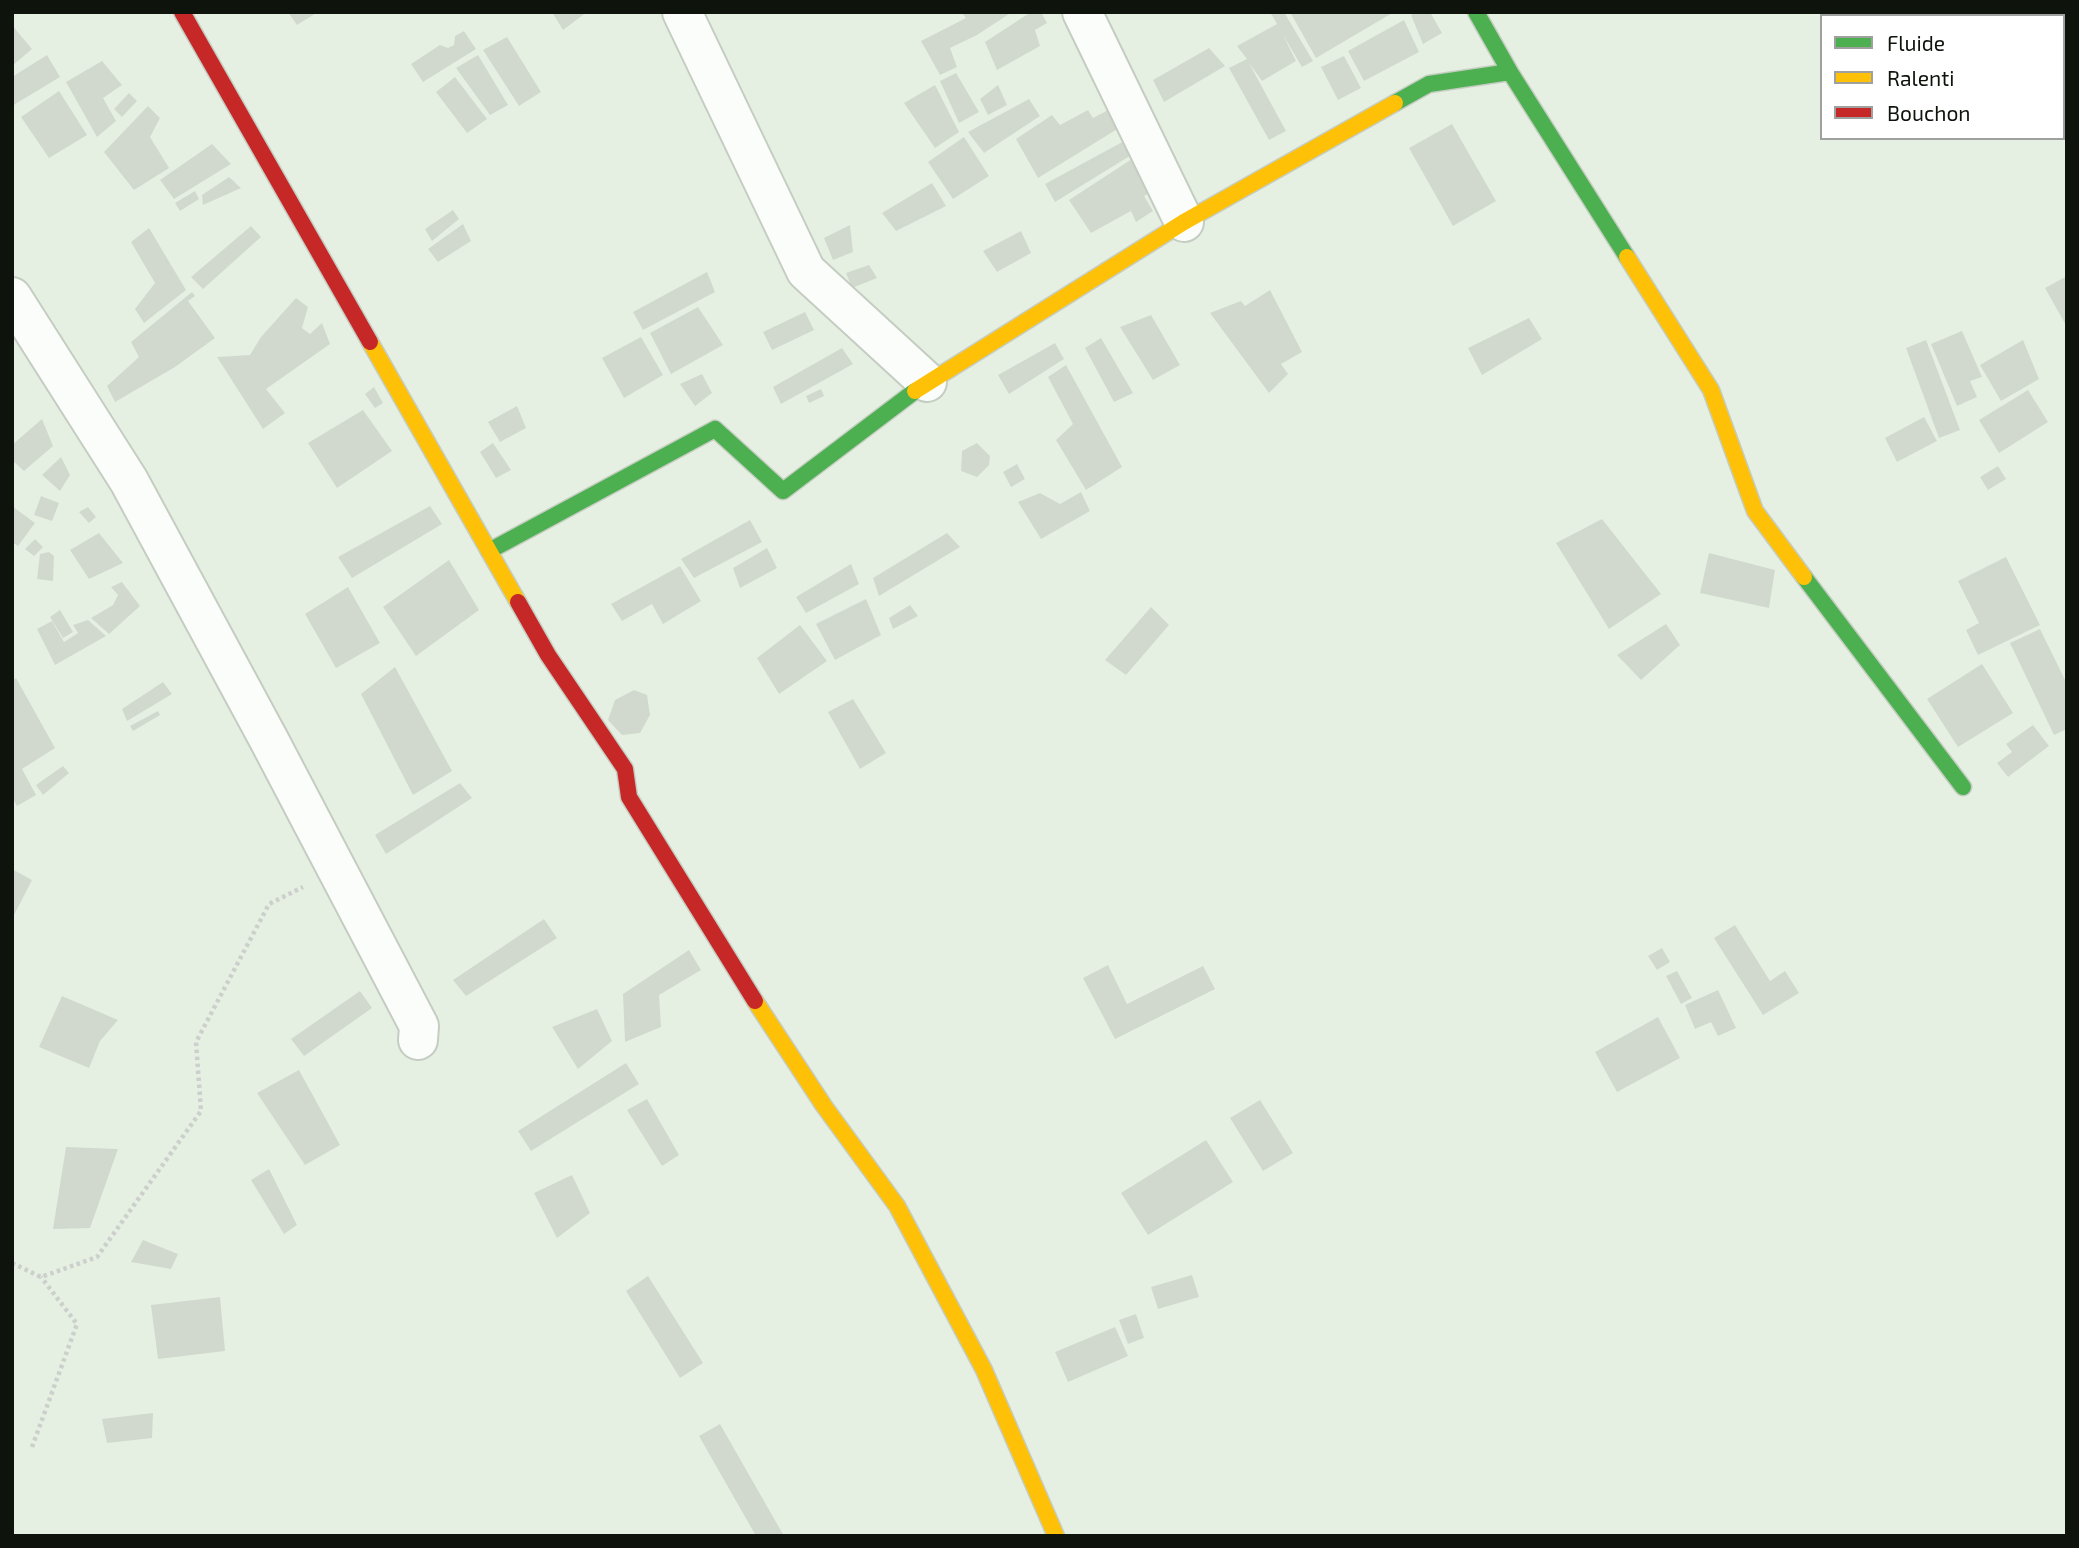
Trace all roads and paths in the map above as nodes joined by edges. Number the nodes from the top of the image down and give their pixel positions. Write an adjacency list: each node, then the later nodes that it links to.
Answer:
1 (182, 12): 9 (street)
2 (682, 12): 8 (street)
3 (1083, 12): 6 (street)
4 (1476, 12): 5 (street)
5 (1510, 72): 6 (street); 10 (street)
6 (1184, 222): 8 (street)
7 (12, 297): 11 (street)
8 (927, 382): 9 (street)
9 (489, 551): 16 (street)
10 (1963, 787)
11 (337, 870): 12 (street); 14 (path)
12 (418, 1040)
13 (12, 1263): 14 (path)
14 (41, 1277): 15 (path)
15 (32, 1447)
16 (1056, 1536)

